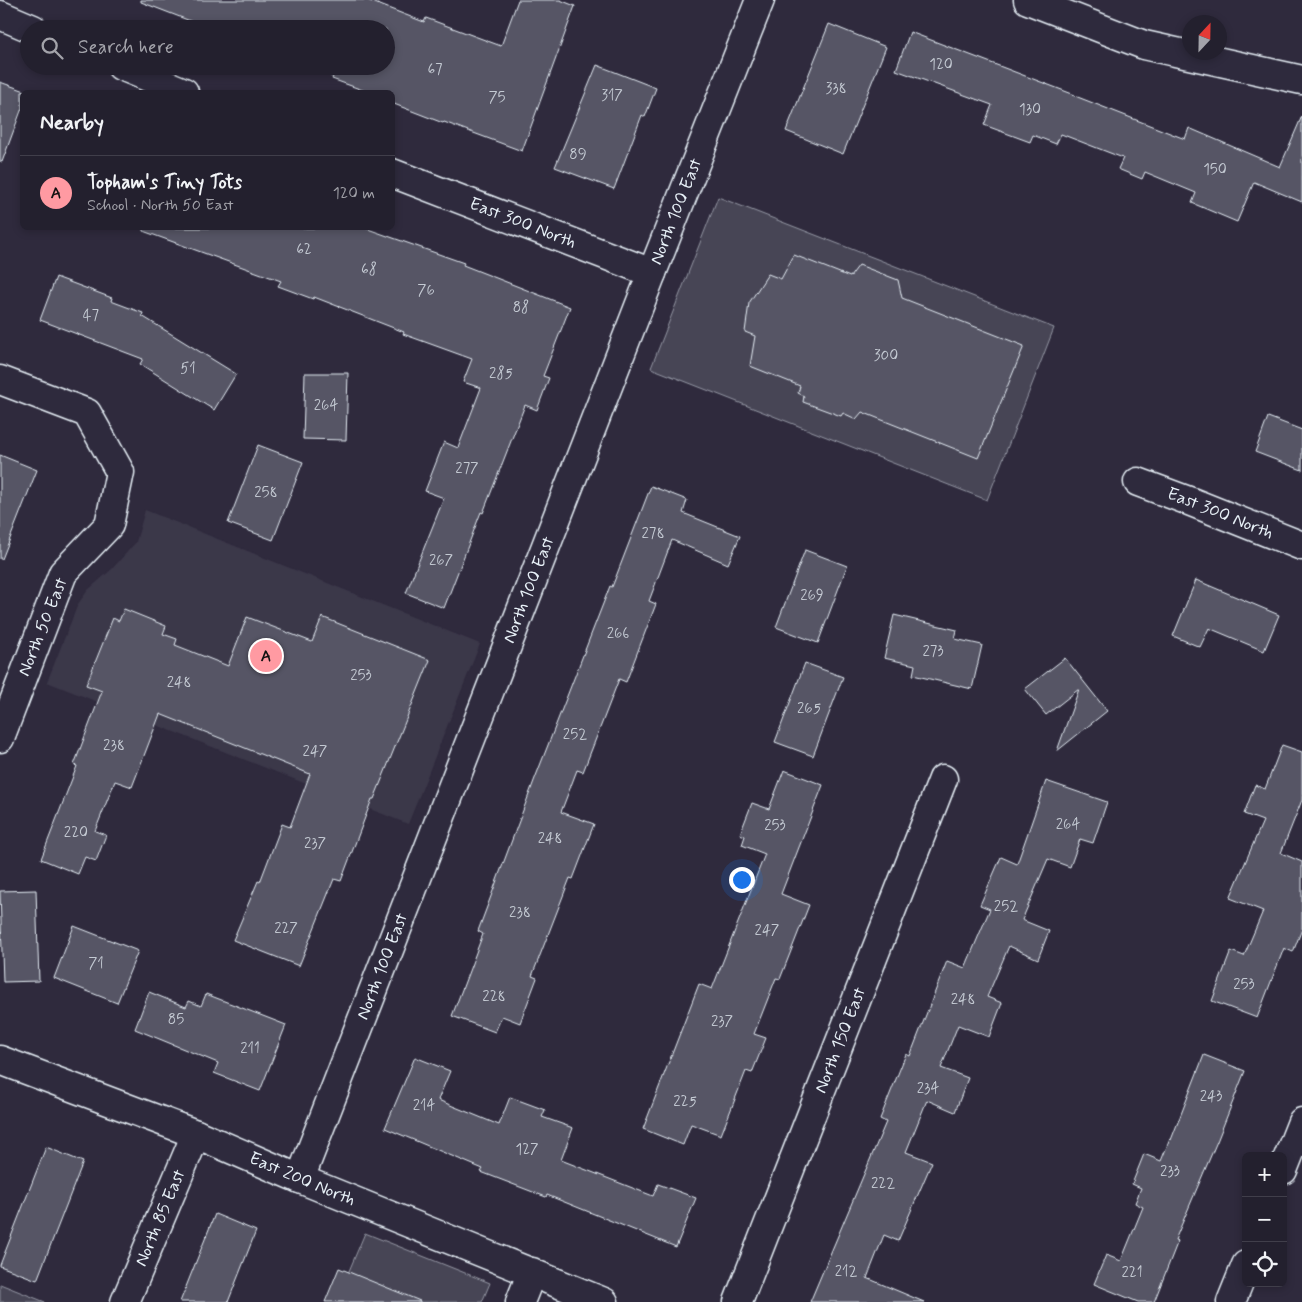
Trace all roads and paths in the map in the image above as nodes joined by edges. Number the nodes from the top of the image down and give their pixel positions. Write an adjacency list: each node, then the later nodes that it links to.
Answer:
1 (760, 0): 9 (street, North 100 East)
2 (1028, 0): 6 (street)
3 (0, 15): 4 (street)
4 (20, 24)
5 (143, 75): 7 (street)
6 (1302, 80)
7 (179, 90)
8 (395, 174): 9 (street, East 300 North)
9 (652, 273): 19 (street, North 100 East)
10 (0, 380): 13 (street, North 50 East)
11 (1138, 482): 12 (street, East 300 North)
12 (1302, 546)
13 (0, 738)
14 (943, 779): 25 (street, North 150 East)
15 (0, 1060): 17 (street, East 200 North)
16 (1302, 1122): 18 (street)
17 (196, 1134): 19 (street, East 200 North); 22 (street, North 85 East)
18 (1287, 1160)
19 (300, 1179): 20 (street, East 200 North)
20 (532, 1272): 23 (street); 24 (street, East 200 North)
21 (1242, 1276): 26 (street)
22 (125, 1302)
23 (520, 1302)
24 (604, 1302)
25 (738, 1302)
26 (1232, 1302)

